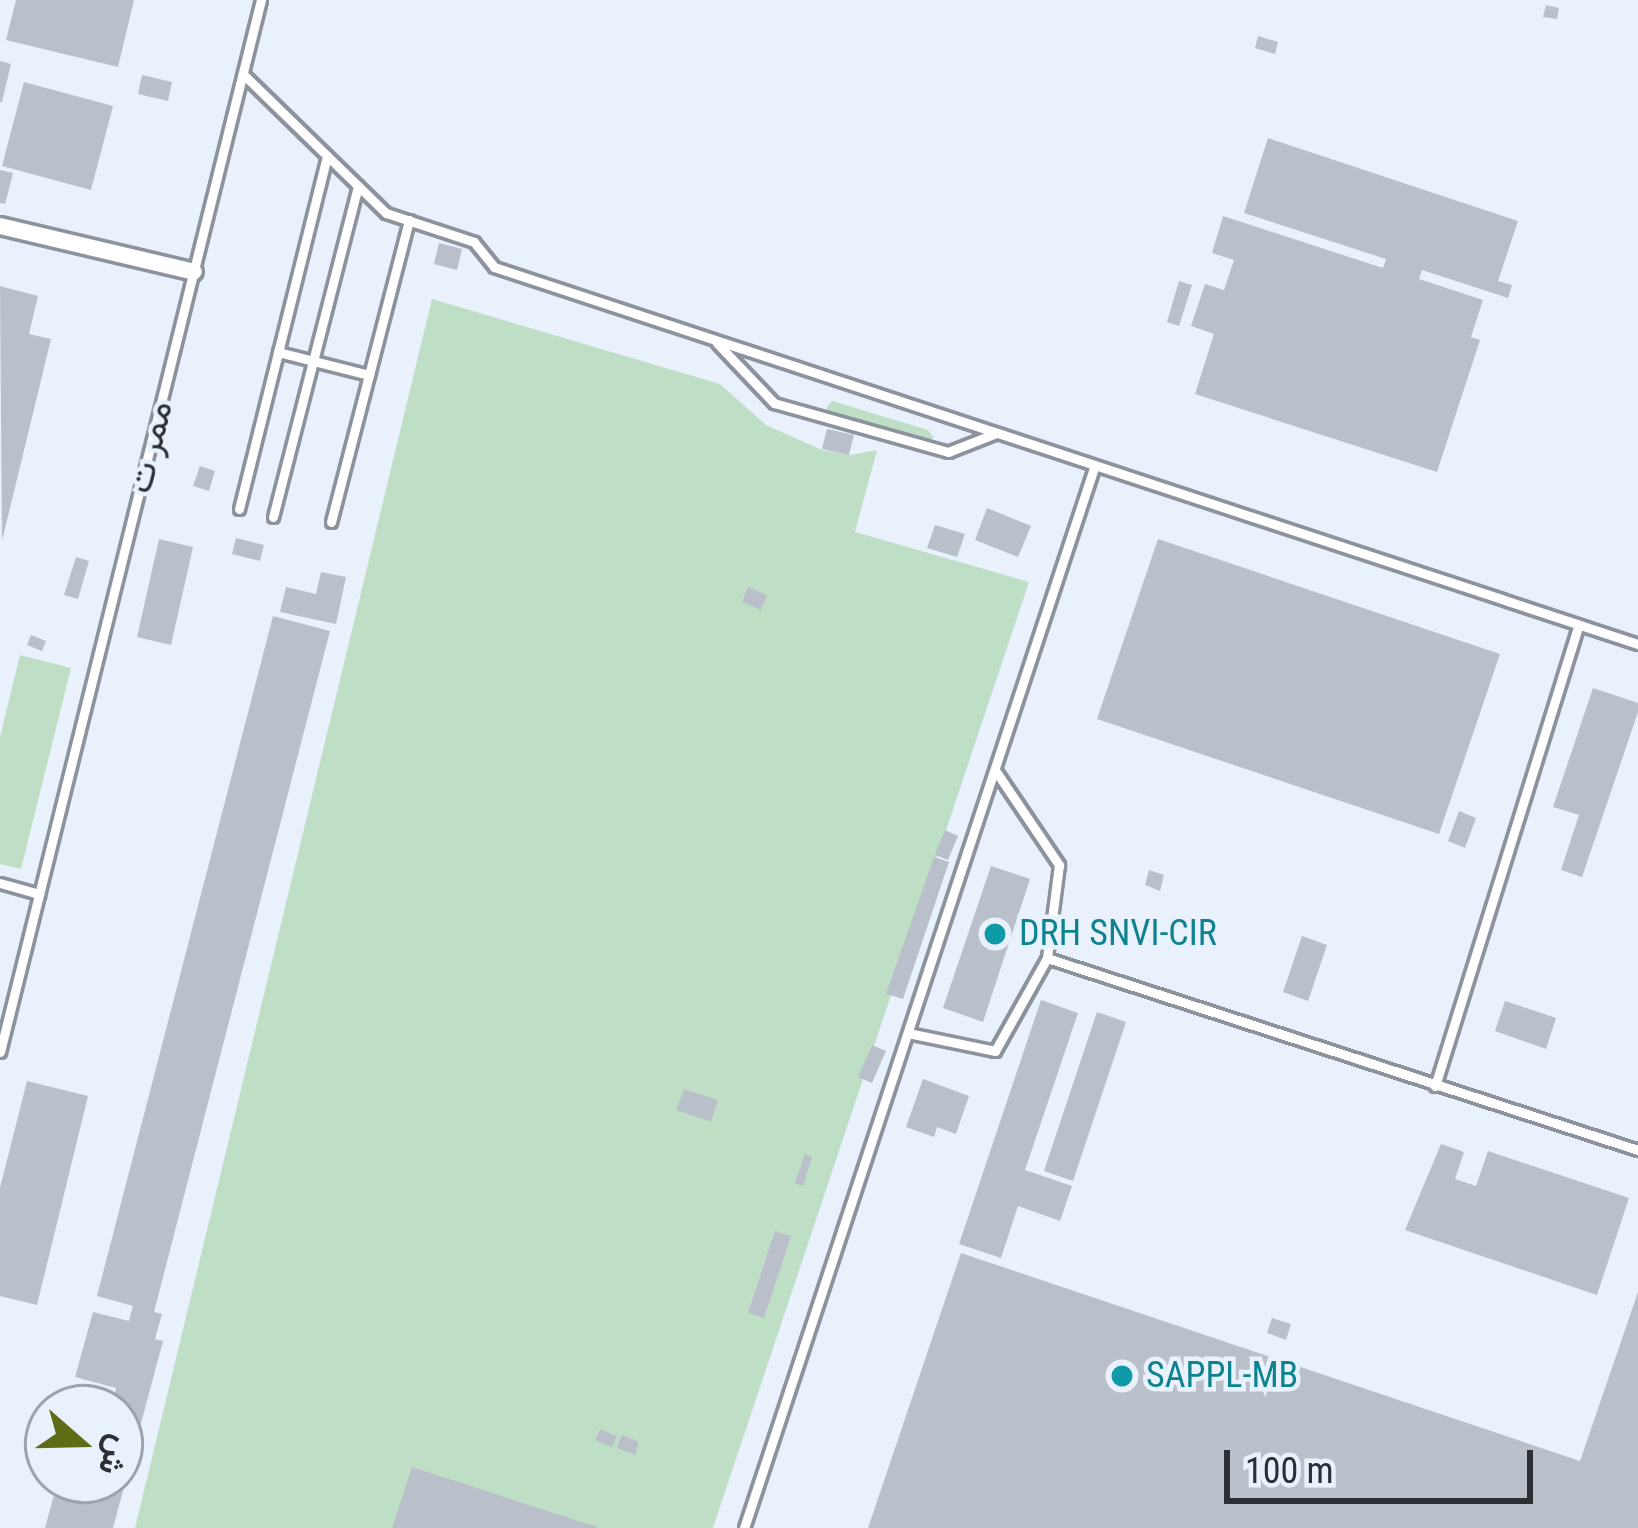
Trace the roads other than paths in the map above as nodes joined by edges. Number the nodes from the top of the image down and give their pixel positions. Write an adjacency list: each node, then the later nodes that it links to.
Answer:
1 (261, 0): 2 (lane, ممر ت)
2 (243, 74): 3 (lane); 7 (lane, ممر ت)
3 (327, 156): 4 (lane); 9 (lane)
4 (358, 186): 5 (lane); 10 (lane)
5 (409, 220): 8 (lane); 11 (lane)
6 (0, 226): 7 (street)
7 (194, 272): 21 (lane, ممر ت)
8 (714, 339): 12 (lane); 12 (lane)
9 (278, 352): 10 (lane); 14 (lane)
10 (314, 361): 11 (lane); 15 (lane)
11 (369, 375): 16 (lane)
12 (997, 433): 13 (lane)
13 (1095, 465): 17 (lane); 19 (lane)
14 (238, 509)
15 (274, 517)
16 (331, 523)
17 (1580, 625): 18 (lane); 25 (lane)
18 (1638, 644)
19 (995, 770): 22 (lane); 23 (lane)
20 (0, 883): 21 (lane)
21 (40, 894): 24 (lane, ممر ت)
22 (1047, 958): 23 (lane); 25 (lane)
23 (908, 1033): 27 (lane)
24 (0, 1052)
25 (1435, 1086): 26 (lane)
26 (1638, 1150)
27 (744, 1528)

